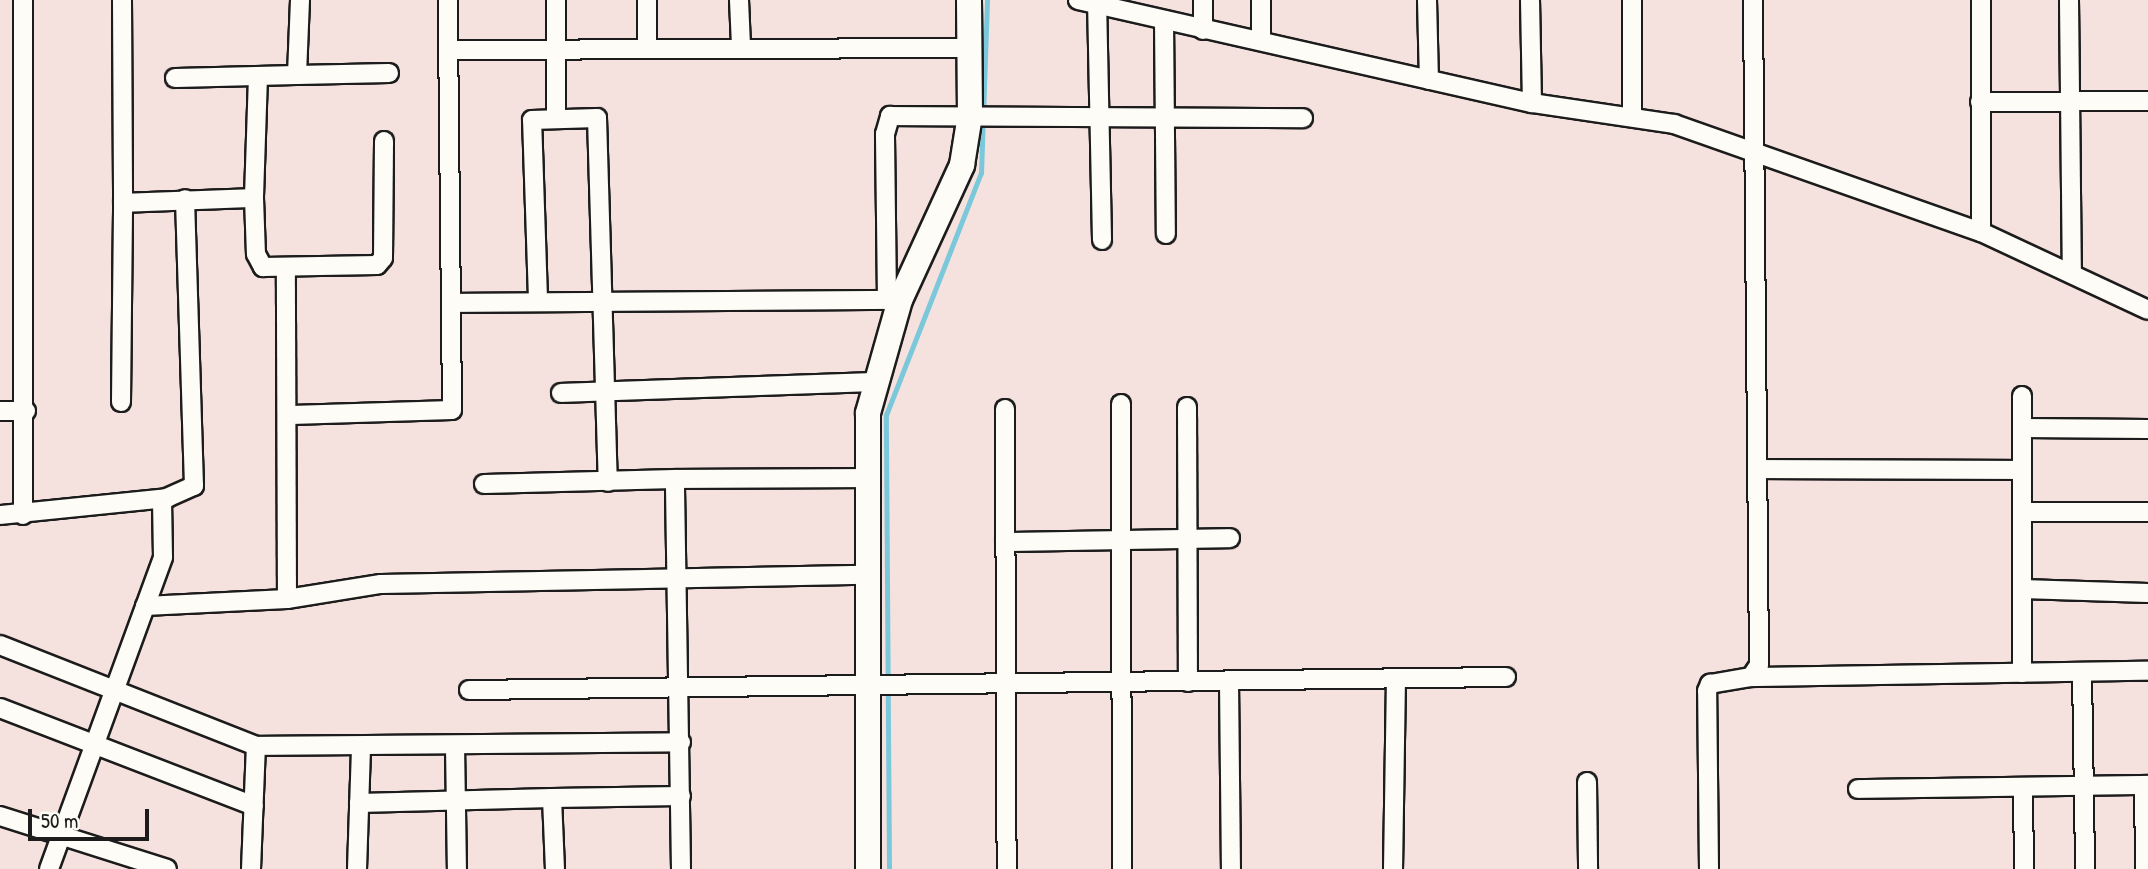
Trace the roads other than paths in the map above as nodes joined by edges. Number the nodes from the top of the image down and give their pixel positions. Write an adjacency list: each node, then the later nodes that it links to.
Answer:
1 (23, 0): 66 (street)
2 (122, 0): 46 (street)
3 (300, 0): 28 (street)
4 (448, 0): 26 (street)
5 (556, 0): 24 (street)
6 (647, 0): 22 (street)
7 (739, 0): 23 (street)
8 (969, 0): 25 (street)
9 (1078, 0): 18 (street)
10 (1203, 0): 20 (street)
11 (1261, 0): 21 (street)
12 (1427, 0): 31 (street)
13 (1530, 0): 35 (street)
14 (1632, 0): 39 (street)
15 (1753, 0): 43 (street)
16 (1981, 0): 34 (street)
17 (2069, 0): 32 (street)
18 (1097, 2): 19 (street); 36 (street)
19 (1164, 20): 20 (street); 38 (street)
20 (1203, 30): 21 (street)
21 (1261, 40): 31 (street)
22 (647, 45): 23 (street); 24 (street)
23 (741, 45): 25 (street)
24 (557, 47): 26 (street); 40 (street)
25 (971, 48): 37 (street)
26 (451, 50): 55 (street)
27 (388, 73): 28 (street)
28 (297, 75): 29 (street)
29 (258, 76): 30 (street); 44 (street)
30 (176, 78)
31 (1429, 80): 35 (street)
32 (2069, 100): 33 (street); 34 (street); 51 (street)
33 (2148, 101)
34 (1980, 102): 47 (street)
35 (1532, 103): 39 (street)
36 (1102, 114): 37 (street); 38 (street); 49 (street)
37 (970, 115): 54 (street); 54 (street)
38 (1164, 115): 41 (street); 48 (street)
39 (1632, 115): 43 (street)
40 (556, 117): 52 (street); 53 (street)
41 (1303, 118)
42 (384, 141): 50 (street)
43 (1752, 149): 47 (street); 70 (street)
44 (254, 198): 45 (street); 50 (street)
45 (185, 199): 46 (street); 76 (street)
46 (124, 202): 61 (street)
47 (1981, 232): 51 (street)
48 (1166, 234)
49 (1102, 240)
50 (286, 269): 67 (street)
51 (2072, 274): 56 (street)
52 (538, 299): 53 (street); 55 (street)
53 (604, 300): 54 (street); 58 (street)
54 (894, 300): 57 (street)
55 (452, 303): 67 (street)
56 (2148, 310)
57 (872, 382): 58 (street); 72 (street)
58 (608, 391): 59 (street); 74 (street)
59 (561, 393)
60 (2022, 396): 68 (street)
61 (121, 402)
62 (1121, 404): 83 (street)
63 (1187, 407): 82 (street)
64 (1005, 408): 84 (street)
65 (0, 411): 66 (street)
66 (26, 411): 80 (street)
67 (290, 415): 89 (street)
68 (2022, 428): 69 (street); 71 (street)
69 (2148, 429)
70 (1757, 469): 71 (street); 96 (street)
71 (2022, 470): 77 (street)
72 (867, 478): 73 (street); 85 (street)
73 (676, 480): 74 (street); 86 (street)
74 (608, 482): 75 (street)
75 (484, 484)
76 (167, 498): 80 (street); 90 (street)
77 (2022, 512): 78 (street); 87 (street)
78 (2148, 512)
79 (0, 515): 80 (street)
80 (23, 515)
81 (1230, 538): 82 (street)
82 (1187, 539): 83 (street); 98 (street)
83 (1121, 541): 84 (street); 100 (street)
84 (1005, 542): 102 (street)
85 (865, 575): 86 (street); 103 (street)
86 (678, 580): 89 (street); 101 (street)
87 (2022, 589): 88 (street); 93 (street)
88 (2148, 593)
89 (287, 599): 90 (street)
90 (145, 606): 105 (street)
91 (0, 645): 105 (street)
92 (2148, 671): 94 (street)
93 (2022, 673): 94 (street); 96 (street)
94 (2082, 673): 114 (street)
95 (1506, 677): 97 (street)
96 (1751, 677): 137 (street)
97 (1396, 679): 99 (street); 135 (street)
98 (1188, 682): 99 (street); 100 (street)
99 (1229, 682): 134 (street)
100 (1120, 683): 102 (street); 133 (street)
101 (679, 685): 103 (street); 104 (street); 107 (street)
102 (1006, 685): 103 (street); 132 (street)
103 (867, 687): 131 (street)
104 (469, 690)
105 (115, 694): 108 (street); 109 (street)
106 (0, 708): 108 (street)
107 (681, 742): 110 (street); 117 (street)
108 (96, 744): 121 (street); 123 (street)
109 (256, 746): 111 (street); 121 (street)
110 (455, 746): 111 (street); 120 (street)
111 (361, 747): 119 (street)
112 (1587, 782): 136 (street)
113 (2146, 785): 114 (street); 140 (street)
114 (2083, 788): 116 (street); 139 (street)
115 (1858, 789): 116 (street)
116 (2023, 789): 138 (street)
117 (681, 796): 118 (street); 130 (street)
118 (552, 798): 120 (street); 129 (street)
119 (359, 803): 120 (street); 127 (street)
120 (456, 804): 128 (street)
121 (254, 806): 126 (street)
122 (0, 816): 123 (street)
123 (64, 835): 124 (street); 125 (street)
124 (49, 869)
125 (167, 869)
126 (251, 869)
127 (357, 869)
128 (457, 869)
129 (555, 869)
130 (681, 869)
131 (868, 869)
132 (1007, 869)
133 (1122, 869)
134 (1231, 869)
135 (1393, 869)
136 (1588, 869)
137 (1709, 869)
138 (2024, 869)
139 (2085, 869)
140 (2145, 869)

